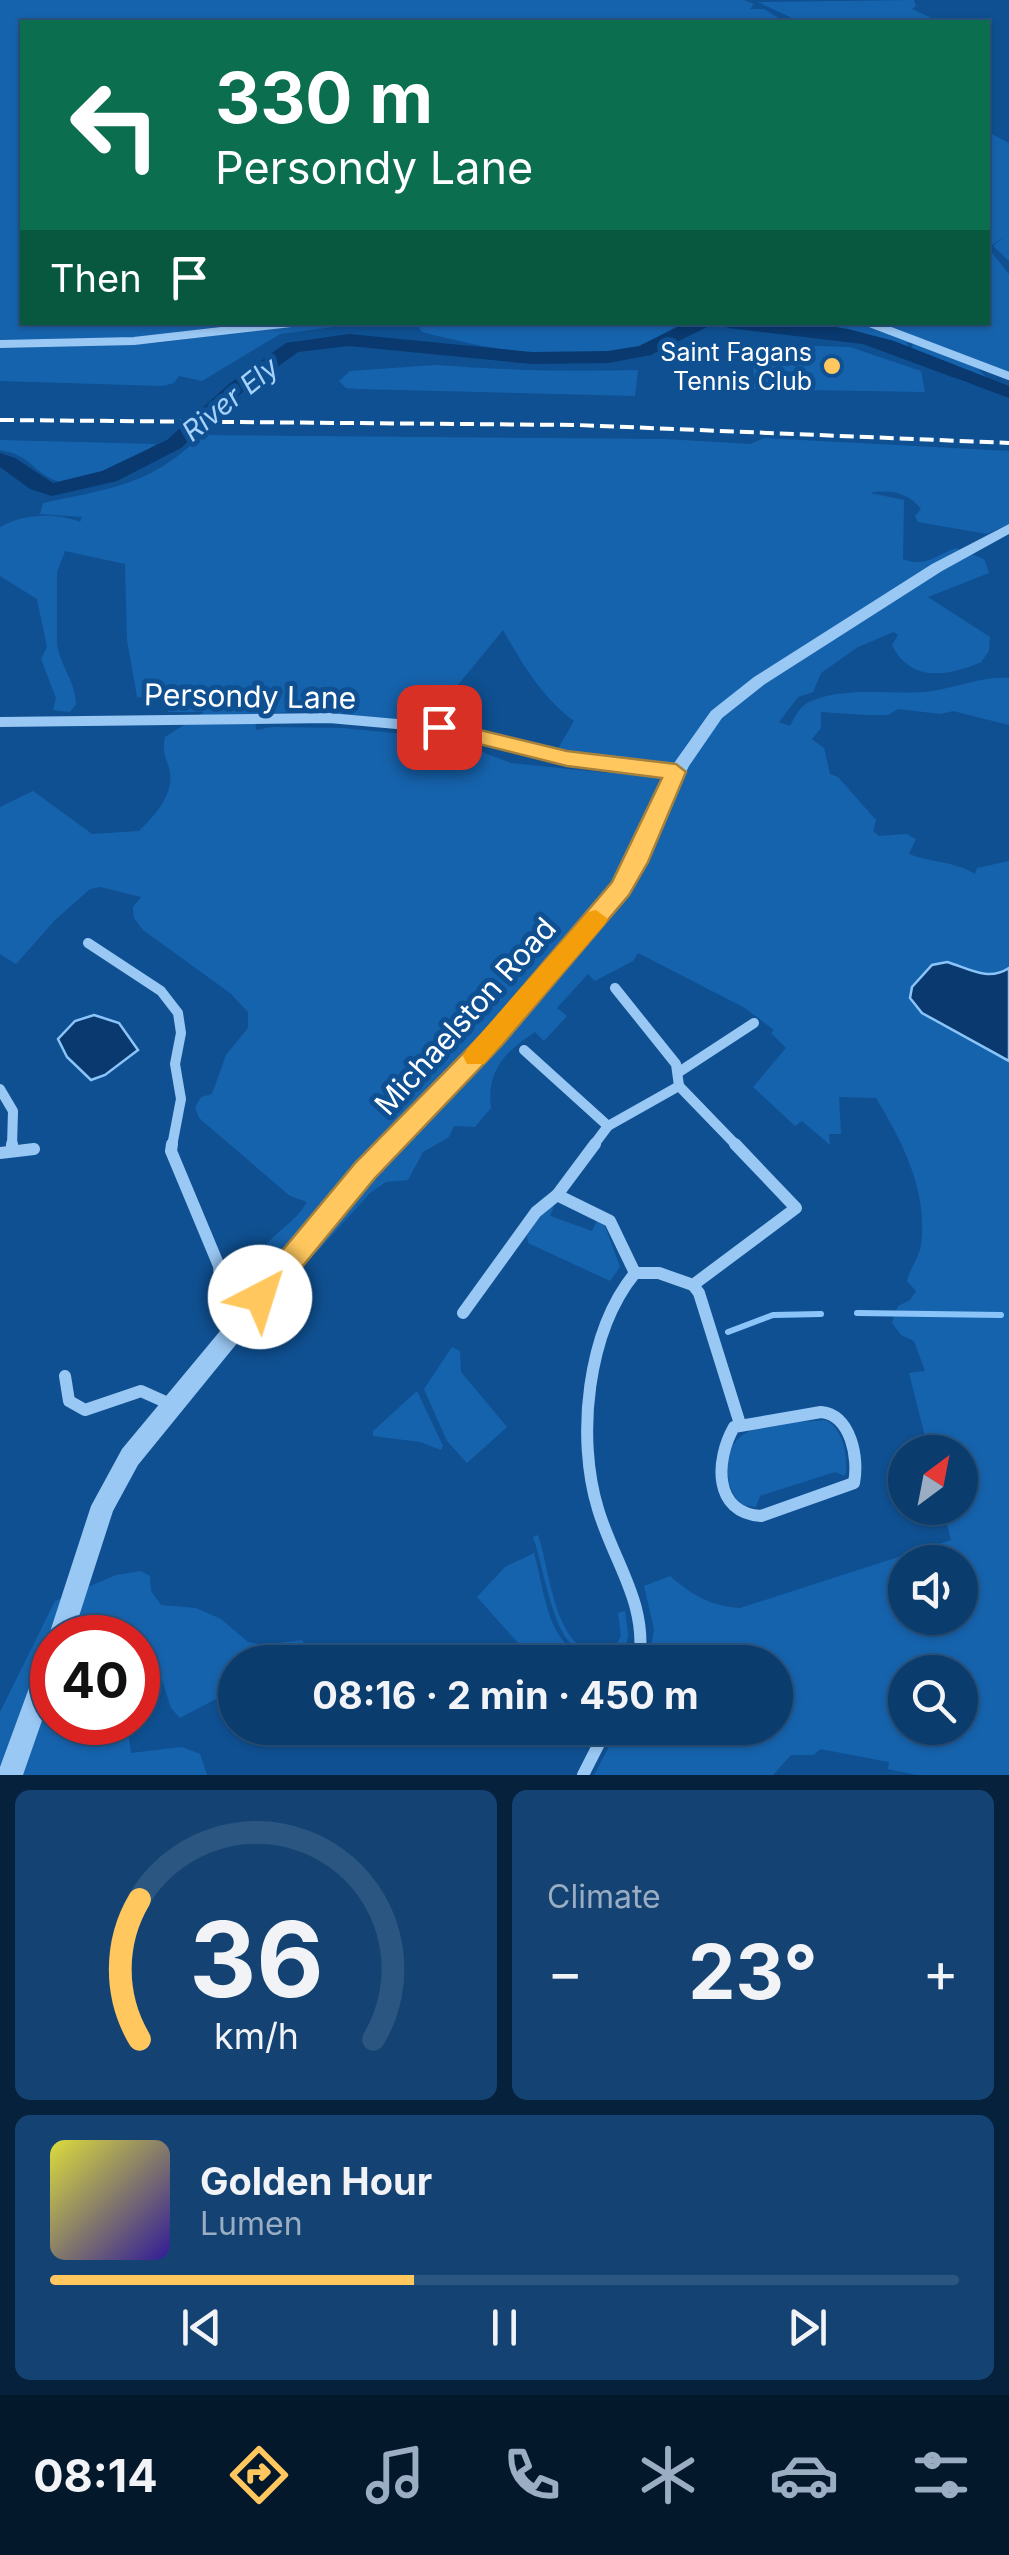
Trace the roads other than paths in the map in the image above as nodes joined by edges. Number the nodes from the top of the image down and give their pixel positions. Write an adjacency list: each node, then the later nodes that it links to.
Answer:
1 (274, 325): 3 (street)
2 (875, 325): 4 (street)
3 (0, 344)
4 (1009, 376)
5 (1009, 528): 7 (street, Michaelston Road)
6 (0, 722): 7 (street, Persondy Lane)
7 (676, 772): 21 (street, Michaelston Road)
8 (88, 943): 21 (street)
9 (614, 988): 12 (street)
10 (754, 1023): 12 (street)
11 (524, 1050): 14 (street)
12 (679, 1079): 14 (street); 19 (street)
13 (0, 1090): 16 (street)
14 (608, 1126): 17 (street)
15 (34, 1149): 16 (street)
16 (6, 1152)
17 (557, 1195): 18 (street); 20 (street)
18 (636, 1273): 19 (street); 26 (street)
19 (692, 1286): 24 (street)
20 (463, 1313)
21 (238, 1323): 23 (street, Michaelston Road)
22 (64, 1376): 23 (street)
23 (170, 1404): 25 (street, Michaelston Road)
24 (740, 1424): 24 (street)
25 (68, 1615)
26 (643, 1645)
27 (30, 1719): 29 (street)
28 (598, 1745): 30 (street)
29 (10, 1775)
30 (583, 1775)

